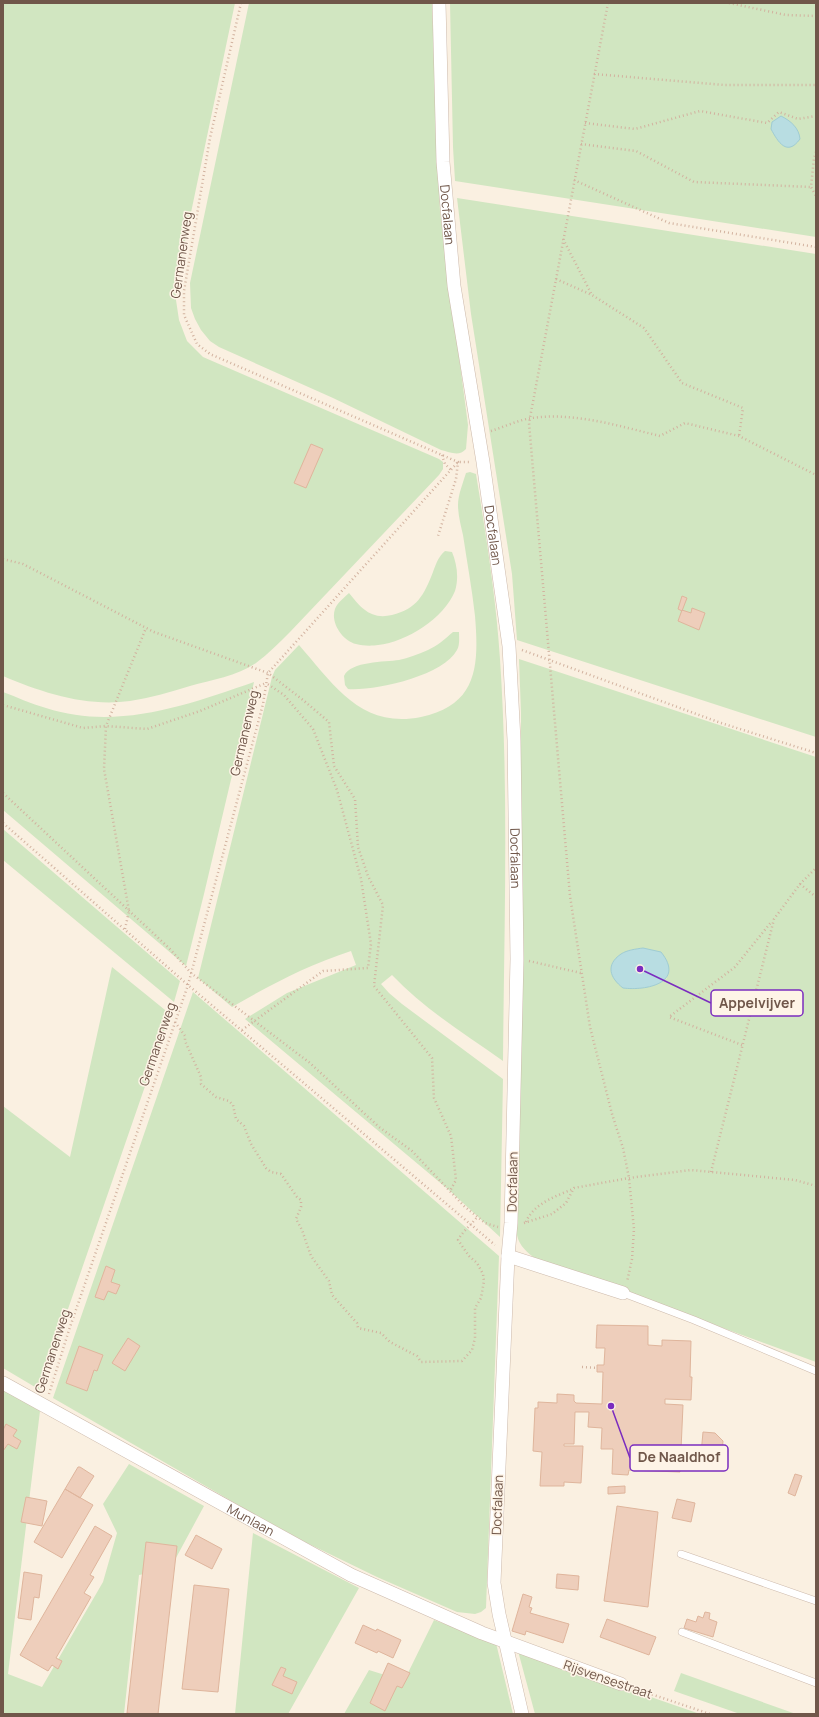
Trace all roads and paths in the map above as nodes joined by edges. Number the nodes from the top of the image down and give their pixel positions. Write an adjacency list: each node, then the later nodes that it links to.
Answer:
1 (241, 3): 22 (path, Germanenweg)
2 (439, 3): 20 (street, Docfalaan)
3 (608, 3): 6 (path)
4 (729, 3): 5 (path)
5 (816, 16)
6 (594, 74): 7 (path); 9 (path)
7 (816, 86)
8 (816, 116): 9 (path)
9 (585, 123): 10 (path)
10 (581, 144): 12 (path); 13 (path)
11 (816, 152): 13 (path)
12 (574, 180): 15 (path); 16 (path)
13 (811, 187): 14 (path)
14 (816, 196)
15 (563, 239): 17 (path); 18 (path)
16 (816, 247)
17 (556, 278): 18 (path); 19 (path)
18 (592, 295): 21 (path)
19 (530, 418): 20 (path); 21 (path); 31 (path)
20 (478, 436): 24 (street, Docfalaan)
21 (739, 436): 26 (path)
22 (442, 455): 23 (path, Germanenweg); 25 (path)
23 (458, 462): 24 (path); 25 (path); 27 (path)
24 (483, 462): 30 (street, Docfalaan)
25 (451, 470): 32 (path)
26 (816, 475)
27 (438, 536)
28 (3, 559): 29 (path)
29 (146, 628): 32 (path); 35 (path)
30 (509, 646): 31 (path); 45 (street, Docfalaan)
31 (549, 660): 36 (path); 47 (path)
32 (268, 673): 33 (path, Germanenweg); 57 (path)
33 (266, 683): 35 (path); 46 (path, Germanenweg); 50 (path)
34 (3, 705): 35 (path)
35 (106, 726): 42 (path)
36 (816, 752)
37 (3, 793): 42 (path)
38 (3, 823): 44 (path)
39 (816, 868): 40 (path)
40 (800, 884): 41 (path); 43 (path)
41 (816, 897)
42 (129, 911): 44 (path); 46 (path)
43 (774, 919): 52 (path); 52 (path)
44 (125, 929): 48 (path)
45 (517, 959): 47 (path); 61 (street, Docfalaan)
46 (191, 973): 48 (path, Germanenweg); 50 (path)
47 (581, 973): 54 (path)
48 (188, 985): 49 (path, Germanenweg); 51 (path)
49 (175, 1022): 60 (path); 68 (path, Germanenweg)
50 (254, 1022): 51 (path); 57 (path)
51 (242, 1030): 60 (path)
52 (742, 1045): 53 (path)
53 (711, 1172): 54 (path); 55 (path)
54 (629, 1178): 56 (path); 63 (path)
55 (816, 1186)
56 (574, 1188): 59 (path); 59 (path)
57 (450, 1190): 58 (path)
58 (478, 1216): 60 (path); 61 (path)
59 (526, 1222): 61 (path)
60 (471, 1225): 62 (path)
61 (511, 1226): 62 (street, Docfalaan)
62 (508, 1256): 63 (street); 72 (street, Docfalaan)
63 (623, 1293): 66 (lane)
64 (582, 1367): 65 (path)
65 (597, 1368)
66 (816, 1371)
67 (3, 1383): 68 (street, Munlaan)
68 (46, 1406): 72 (street, Munlaan)
69 (681, 1554): 70 (lane)
70 (816, 1601)
71 (682, 1632): 73 (lane)
72 (506, 1642): 74 (street, Rijsvensestraat); 75 (street, Docfalaan)
73 (816, 1683)
74 (621, 1684): 76 (path, Rijsvensestraat)
75 (522, 1714)
76 (710, 1714)

